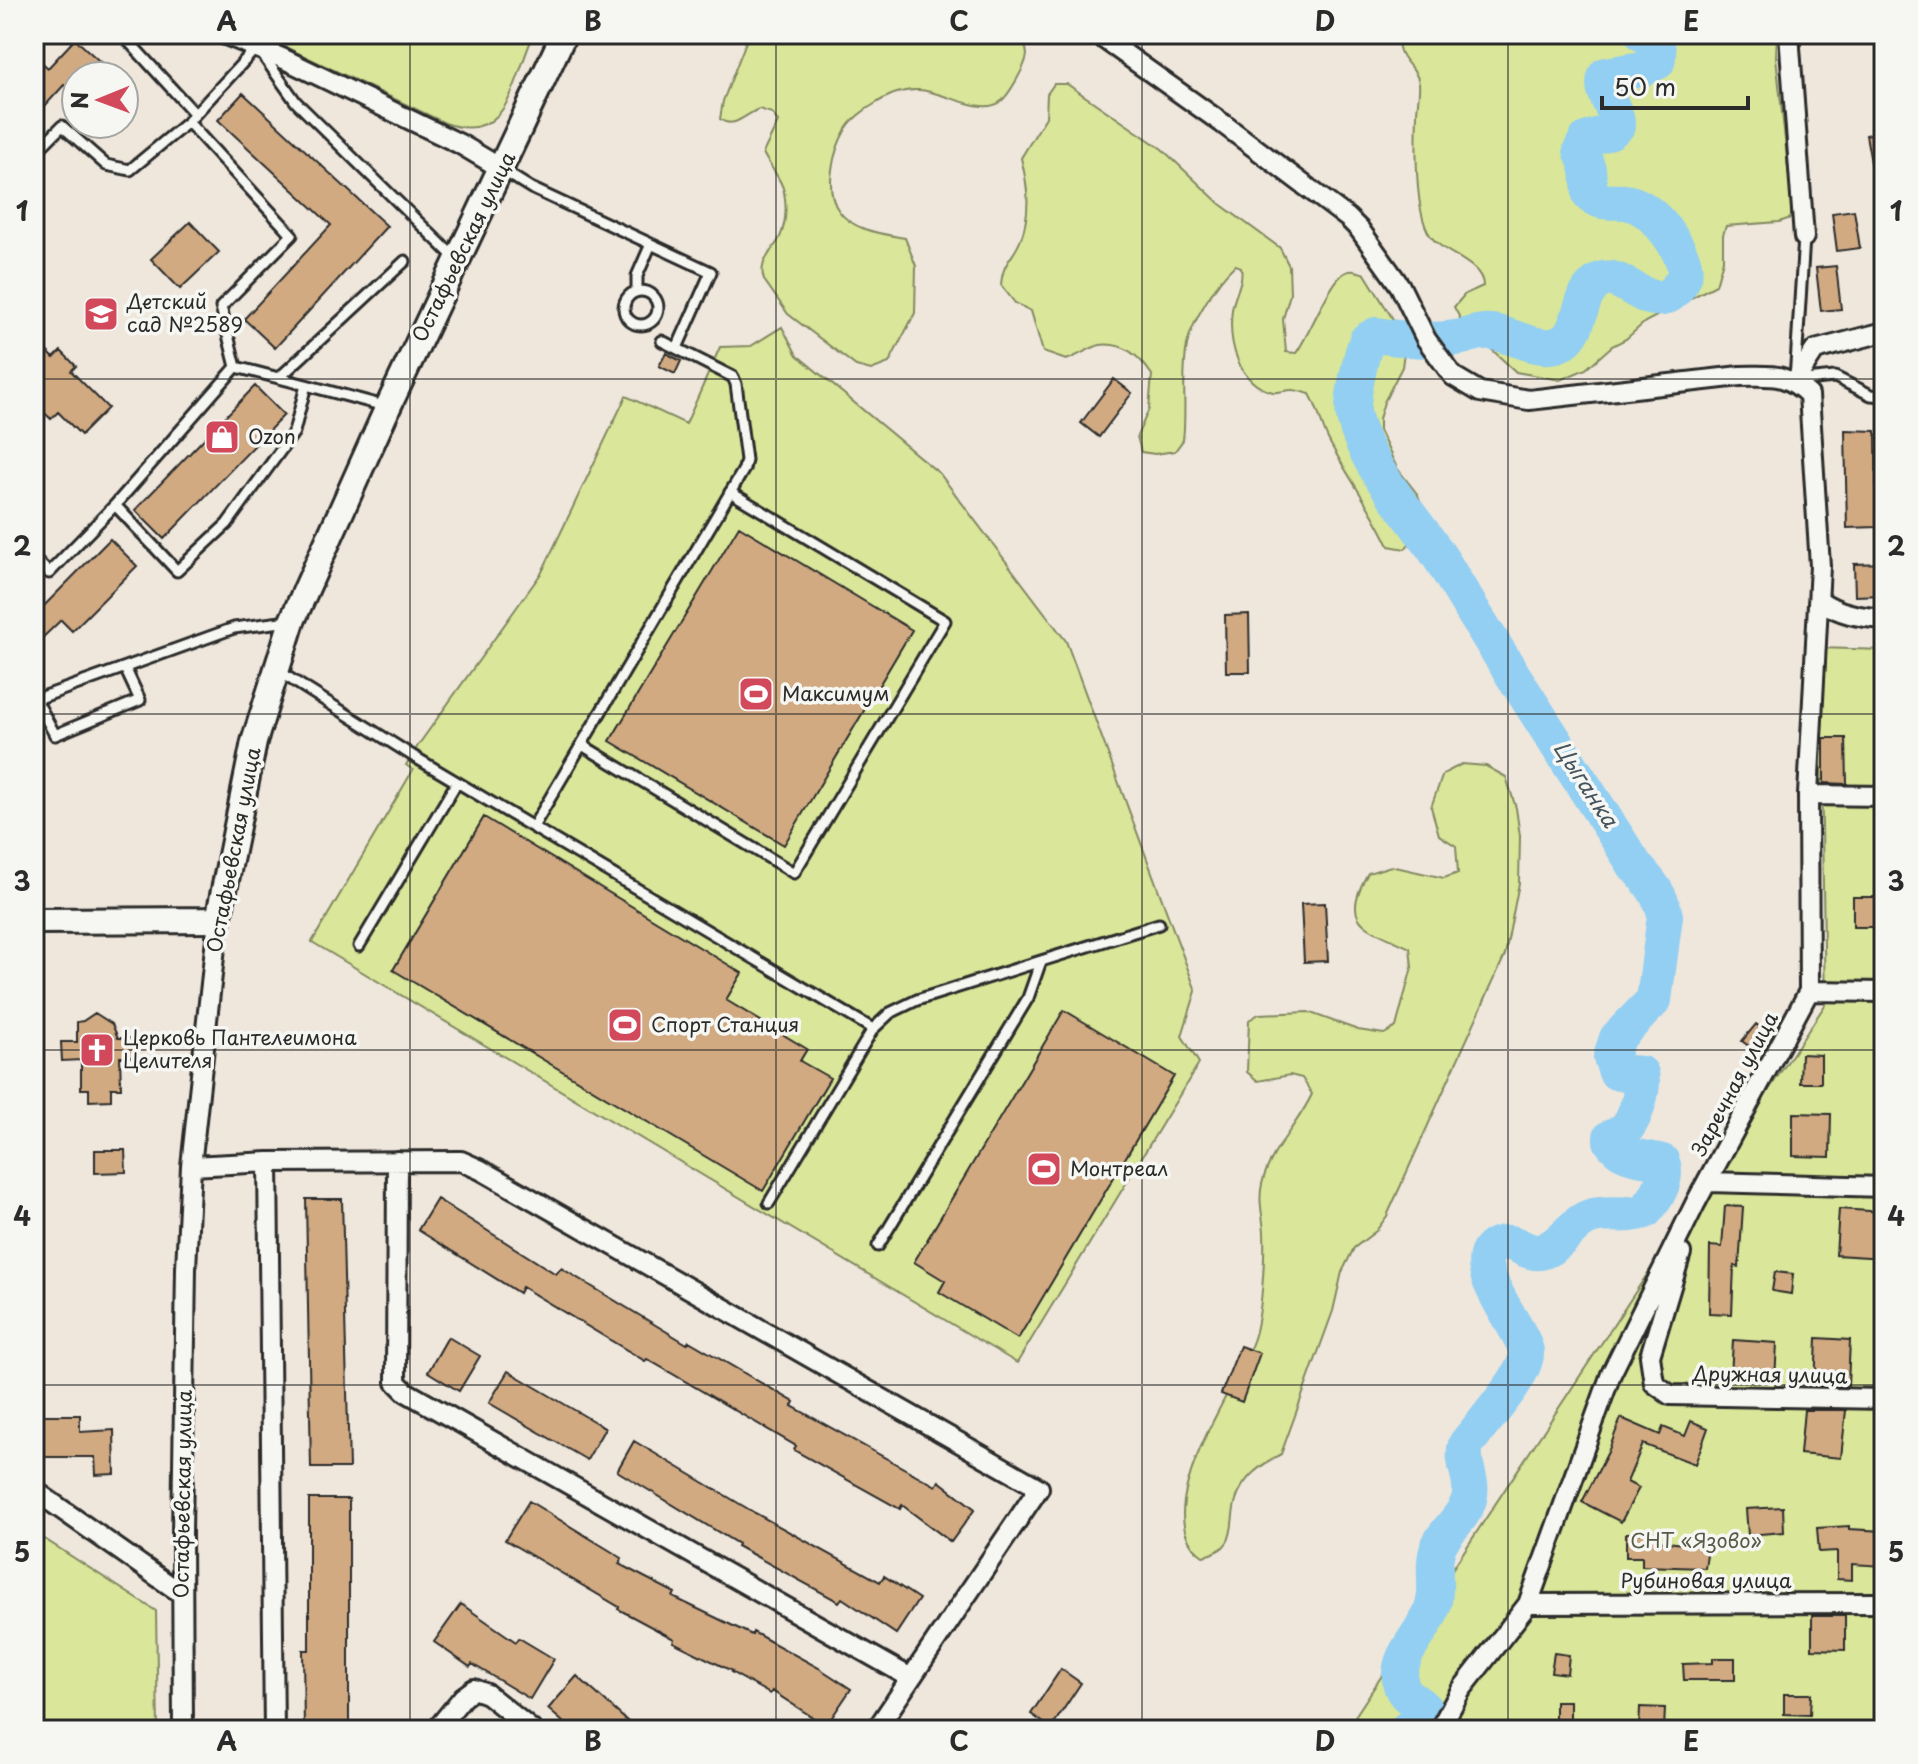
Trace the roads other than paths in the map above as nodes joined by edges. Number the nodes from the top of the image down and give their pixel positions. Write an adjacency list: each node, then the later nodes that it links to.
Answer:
1 (122, 34): 7 (lane)
2 (223, 34): 6 (street)
3 (564, 34): 9 (street, Остафьевская улица)
4 (1097, 34): 20 (street)
5 (1789, 34): 10 (street)
6 (257, 47): 7 (lane); 9 (street); 12 (lane)
7 (191, 118): 8 (lane); 18 (lane)
8 (34, 154)
9 (502, 169): 11 (lane); 12 (street, Остафьевская улица)
10 (1804, 237): 20 (lane)
11 (651, 244): 14 (lane); 17 (lane)
12 (458, 260): 23 (street, Остафьевская улица)
13 (405, 261): 19 (lane)
14 (637, 291)
15 (1884, 332): 20 (street)
16 (662, 341): 17 (lane)
17 (677, 348): 24 (lane)
18 (236, 367): 19 (lane); 25 (lane)
19 (279, 378): 21 (lane)
20 (1795, 381): 22 (lane); 27 (street, Заречная улица)
21 (306, 385): 23 (lane); 25 (lane)
22 (1884, 396)
23 (388, 407): 29 (street, Остафьевская улица)
24 (730, 492): 33 (lane); 33 (lane)
25 (115, 505): 26 (lane)
26 (34, 558)
27 (1819, 600): 28 (street); 35 (street, Заречная улица)
28 (1884, 619)
29 (292, 621): 30 (lane); 31 (street, Остафьевская улица)
30 (125, 668): 32 (lane); 32 (lane)
31 (276, 670): 34 (lane); 38 (street, Остафьевская улица)
32 (35, 699)
33 (582, 745): 37 (lane)
34 (457, 782): 37 (lane); 41 (lane)
35 (1808, 795): 36 (street); 43 (street, Заречная улица)
36 (1884, 796)
37 (533, 827): 45 (lane)
38 (218, 920): 39 (street); 48 (street, Остафьевская улица)
39 (34, 921)
40 (1159, 924): 42 (lane)
41 (359, 946)
42 (1041, 961): 45 (lane); 53 (lane)
43 (1809, 991): 44 (street); 49 (street, Заречная улица)
44 (1884, 992)
45 (873, 1029): 51 (lane)
46 (397, 1161): 47 (street); 59 (street); 59 (street)
47 (268, 1162): 48 (street); 61 (street)
48 (191, 1166): 56 (street, Остафьевская улица)
49 (1709, 1182): 50 (street); 52 (street, Заречная улица)
50 (1884, 1187)
51 (769, 1203)
52 (1695, 1204): 54 (street, Дружная улица); 58 (street, Заречная улица)
53 (878, 1246)
54 (1884, 1399)
55 (34, 1490): 56 (street)
56 (182, 1594): 60 (street, Остафьевская улица)
57 (1884, 1603): 58 (street, Рубиновая улица)
58 (1528, 1604): 65 (street, Заречная улица)
59 (911, 1678): 64 (street)
60 (183, 1730)
61 (274, 1730)
62 (436, 1730): 63 (street)
63 (532, 1730)
64 (876, 1730)
65 (1439, 1730)

